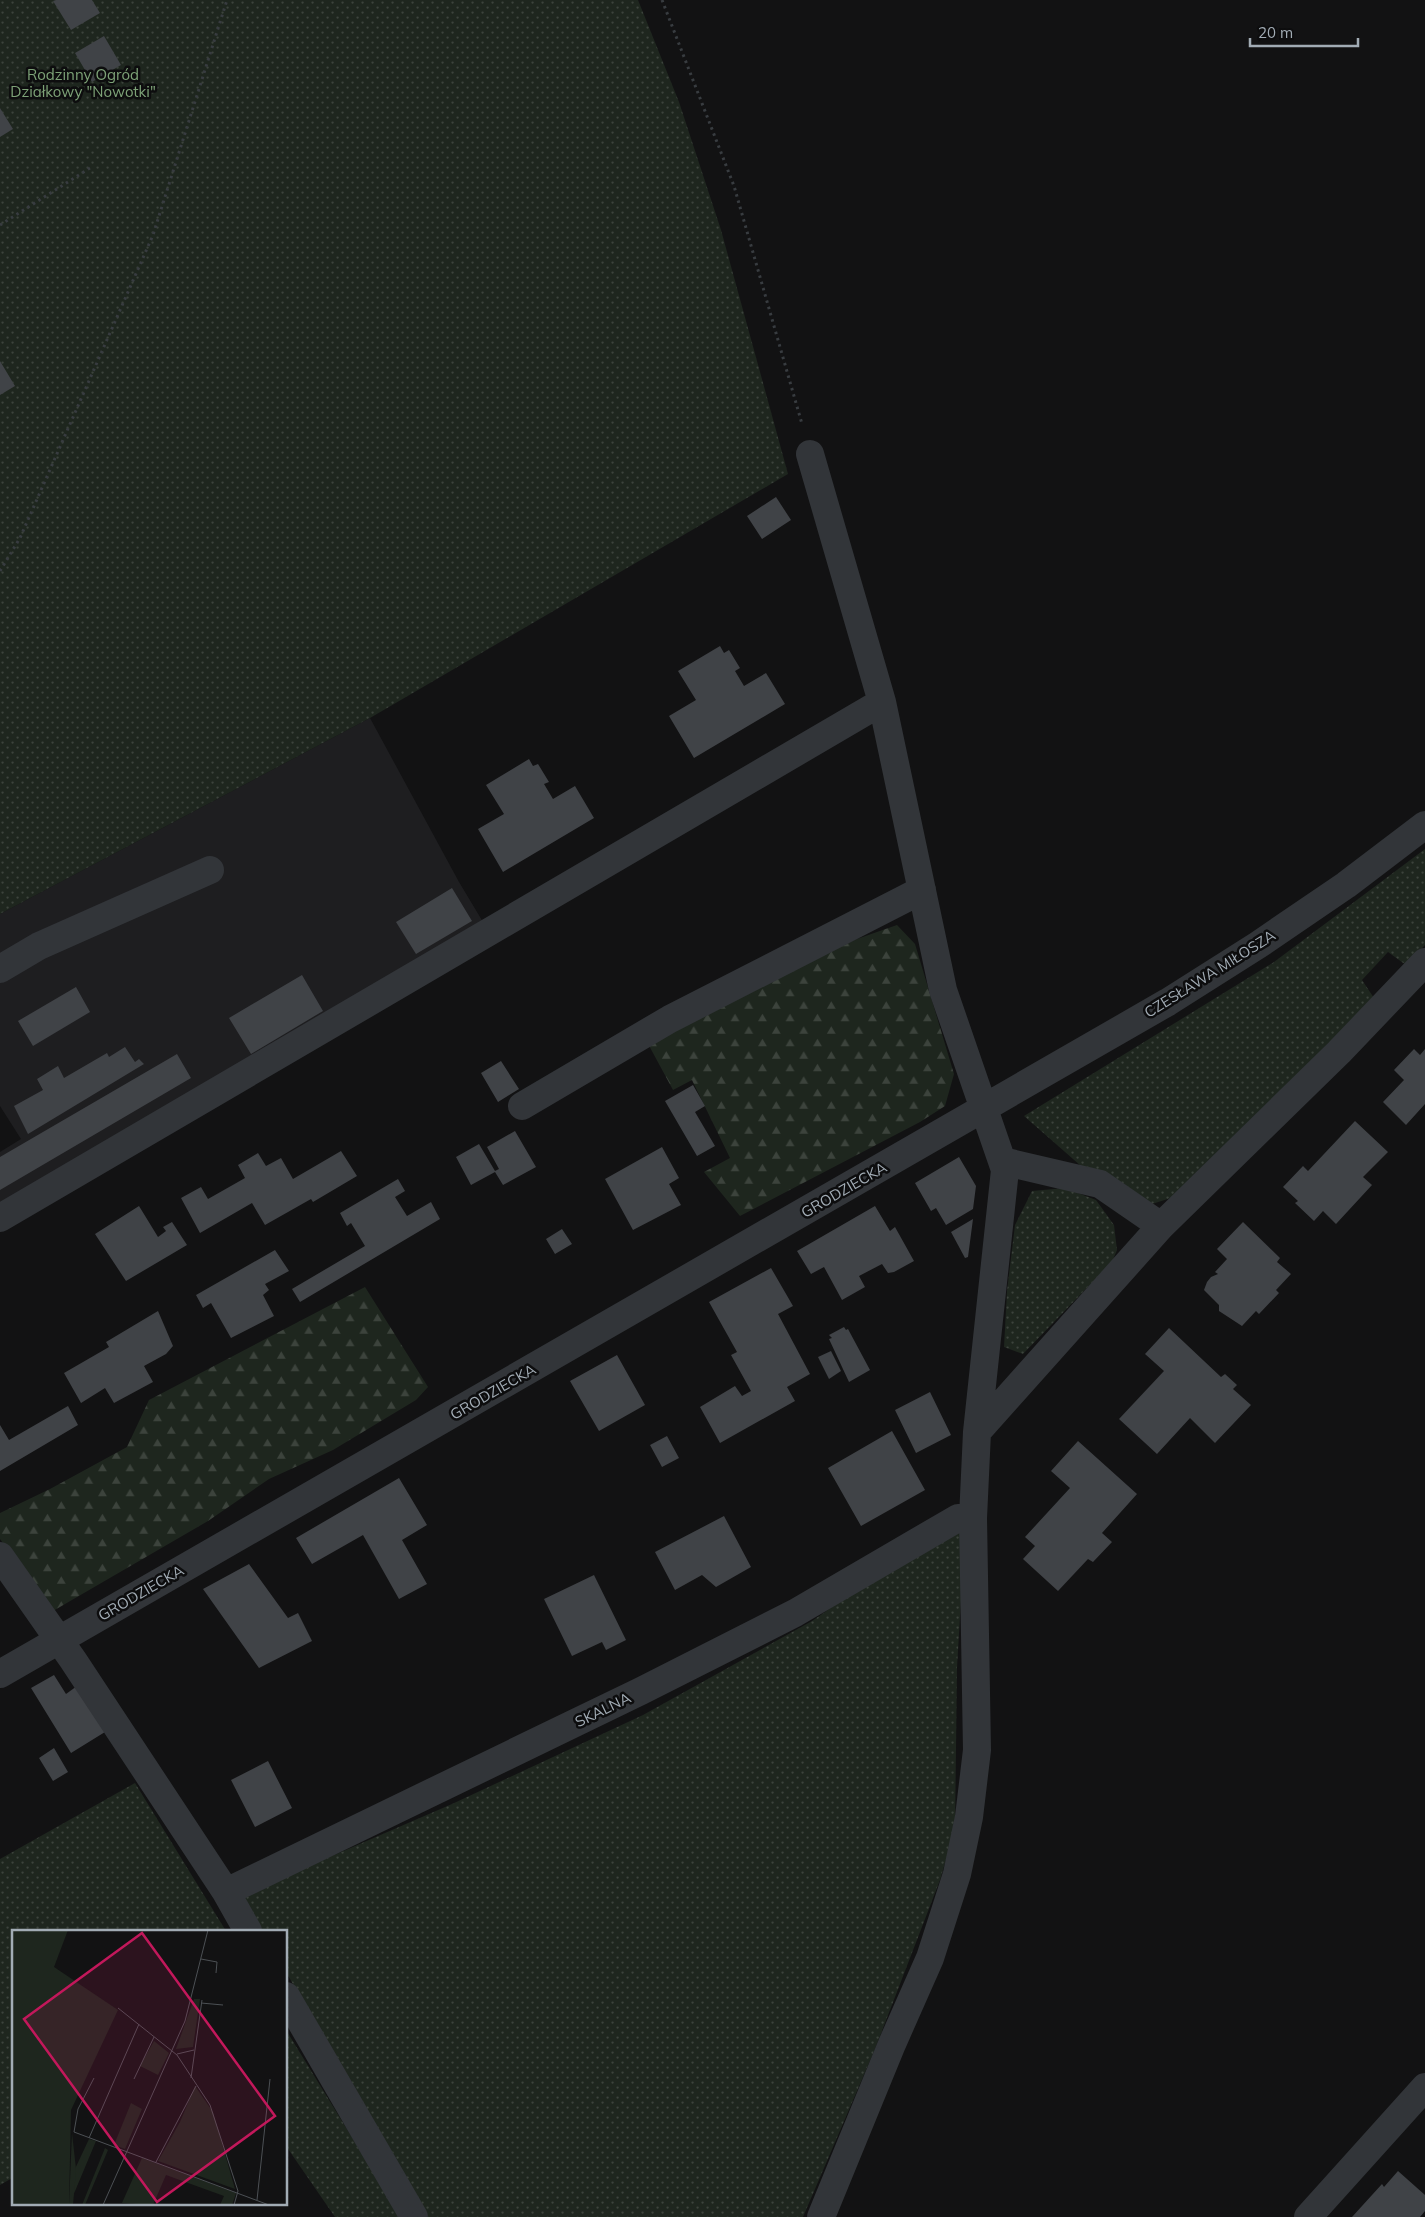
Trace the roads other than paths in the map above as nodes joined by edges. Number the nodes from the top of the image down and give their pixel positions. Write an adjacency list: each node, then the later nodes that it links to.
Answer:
1 (810, 454): 2 (street)
2 (882, 702): 5 (street); 11 (street)
3 (1425, 825): 9 (street, CZESŁAWA MIŁOSZA)
4 (210, 870): 7 (street)
5 (922, 890): 8 (street); 9 (street)
6 (1425, 962): 12 (street)
7 (0, 969)
8 (522, 1106)
9 (985, 1109): 10 (street); 16 (street, GRODZIECKA)
10 (1002, 1161): 12 (street); 13 (street)
11 (0, 1218)
12 (1160, 1226): 13 (street)
13 (976, 1432): 14 (street)
14 (973, 1518): 18 (street, SKALNA); 23 (street)
15 (0, 1556): 16 (street)
16 (59, 1640): 17 (street, GRODZIECKA); 18 (street)
17 (0, 1674)
18 (226, 1892): 19 (street)
19 (247, 1930)
20 (288, 1999): 22 (street)
21 (1425, 2087): 24 (street)
22 (414, 2217)
23 (821, 2217)
24 (1308, 2217)

